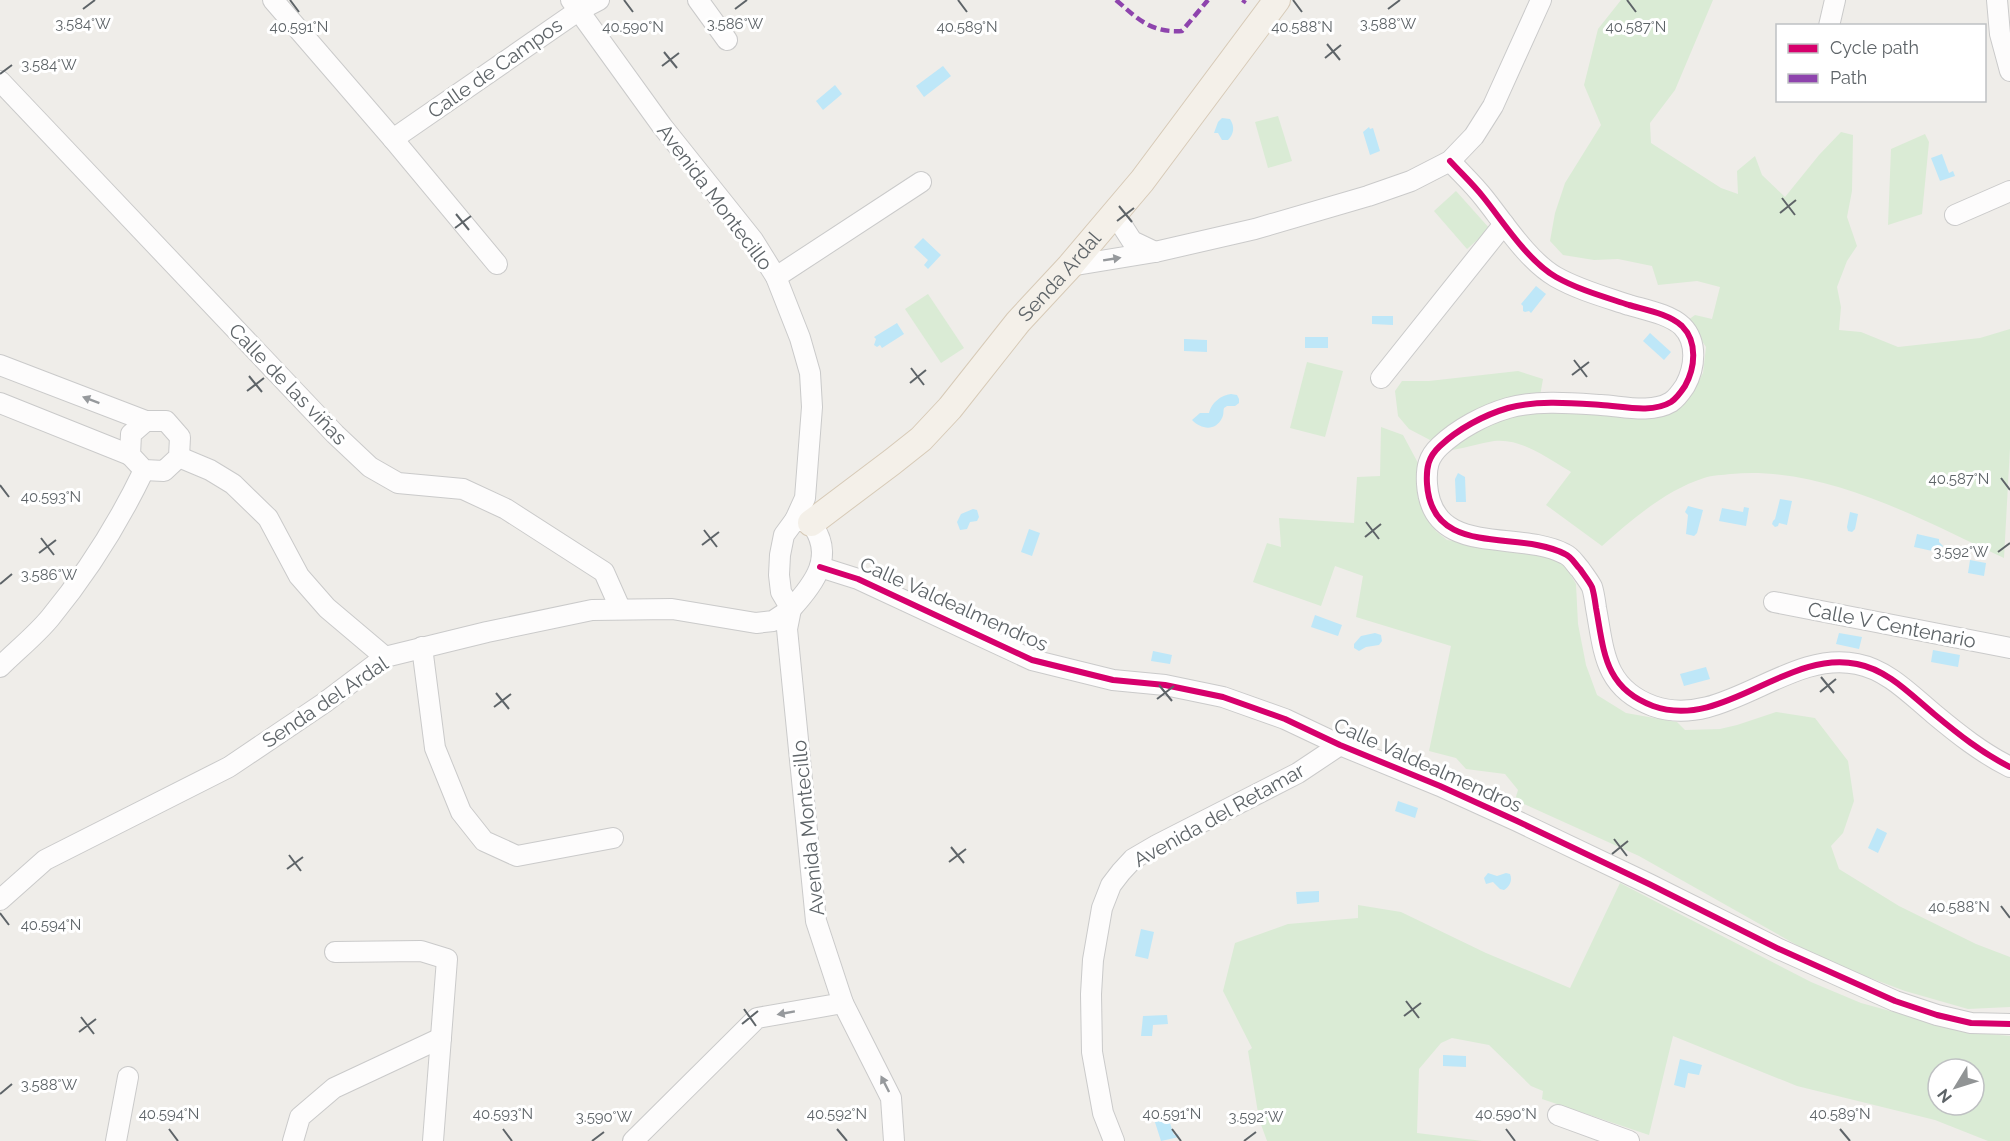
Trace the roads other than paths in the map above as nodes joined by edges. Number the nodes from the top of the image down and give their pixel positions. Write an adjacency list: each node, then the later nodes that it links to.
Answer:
1 (273, 0): 13 (street)
2 (599, 0): 8 (street, Calle de Campos)
3 (698, 0): 10 (street)
4 (1277, 0): 17 (main road, Senda Ardal)
5 (1541, 0): 14 (street)
6 (1835, 0): 9 (street)
7 (1997, 0): 11 (street)
8 (575, 5): 13 (street, Calle de Campos); 23 (street, Avenida Montecillo)
9 (1829, 24)
10 (727, 40)
11 (2010, 71)
12 (0, 81): 34 (street, Calle de las viñas)
13 (393, 139): 21 (street)
14 (1450, 161): 19 (street); 20 (street)
15 (921, 182): 23 (street)
16 (2010, 191): 18 (street)
17 (1114, 213): 20 (street); 22 (main road, Senda Ardal)
18 (1955, 214)
19 (1504, 224): 25 (street); 41 (street)
20 (1155, 252): 22 (street, one-way to 20)
21 (497, 264)
22 (1070, 266): 31 (main road, Senda Ardal)
23 (776, 277): 31 (street, Avenida Montecillo)
24 (0, 365): 27 (street, one-way to 24)
25 (1381, 378)
26 (0, 403): 28 (street)
27 (146, 420): 28 (street); 29 (street)
28 (130, 455): 30 (street)
29 (179, 457): 30 (street); 38 (street)
30 (144, 470): 39 (street)
31 (803, 522): 32 (street); 35 (street, Avenida Montecillo)
32 (820, 567): 35 (street); 40 (street, Calle Valdealmendros)
33 (1774, 602): 37 (street, Calle V Centenario)
34 (620, 608): 35 (street, Senda del Ardal); 36 (street, Senda del Ardal)
35 (791, 609): 45 (street, Avenida Montecillo)
36 (422, 647): 38 (street, Senda del Ardal); 42 (street)
37 (2010, 648)
38 (385, 657): 43 (street, Senda del Ardal)
39 (0, 667)
40 (1340, 745): 46 (street, Calle Valdealmendros); 55 (street, Avenida del Retamar)
41 (2010, 767)
42 (613, 838)
43 (0, 900)
44 (335, 952): 47 (street)
45 (843, 1003): 53 (street, one-way to 53); 54 (street, Avenida Montecillo, one-way to 45)
46 (2010, 1024)
47 (441, 1038): 51 (street); 52 (street)
48 (128, 1077): 50 (street)
49 (1558, 1115): 56 (street)
50 (116, 1141)
51 (293, 1141)
52 (433, 1141)
53 (633, 1141)
54 (894, 1141)
55 (1114, 1141)
56 (1629, 1141)

